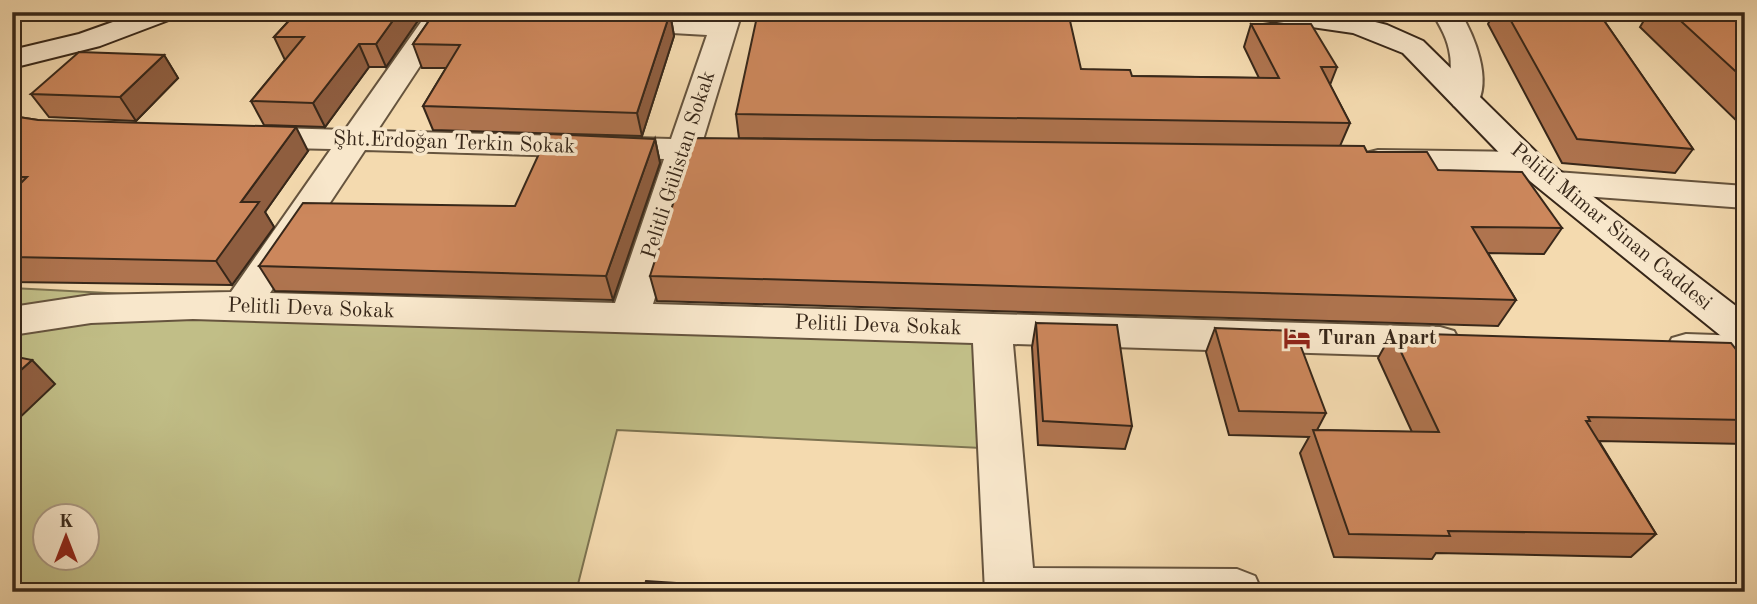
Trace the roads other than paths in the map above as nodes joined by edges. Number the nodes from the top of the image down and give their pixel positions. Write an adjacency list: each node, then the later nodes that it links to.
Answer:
1 (164, 12): 7 (street)
2 (1263, 12): 8 (street, Pelitli Mimar Sinan Caddesi)
3 (1446, 12): 8 (street)
4 (442, 13): 10 (street)
5 (726, 19): 6 (street); 11 (street, Pelitli Gülistan Sokak)
6 (589, 20)
7 (12, 59)
8 (1465, 99): 14 (street, Pelitli Mimar Sinan Caddesi)
9 (219, 136): 10 (street, Şht.Erdoğan Terkin Sokak)
10 (355, 140): 11 (street, Şht.Erdoğan Terkin Sokak); 17 (street)
11 (684, 150): 12 (street, Şht.Erdoğan Terkin Sokak); 18 (street, Pelitli Gülistan Sokak)
12 (781, 152)
13 (1347, 160): 14 (street)
14 (1527, 162): 15 (street, Pelitli Mimar Sinan Caddesi)
15 (1556, 183): 16 (street); 21 (street, Pelitli Mimar Sinan Caddesi)
16 (1745, 197)
17 (241, 307): 18 (street, Pelitli Deva Sokak); 19 (street, Pelitli Deva Sokak)
18 (629, 318): 20 (street, Pelitli Deva Sokak)
19 (12, 321)
20 (992, 330): 22 (street, Pelitli Deva Sokak); 25 (street)
21 (1745, 334)
22 (1480, 344)
23 (1647, 348): 24 (street)
24 (1745, 351)
25 (1010, 591): 26 (street)
26 (1237, 592)

